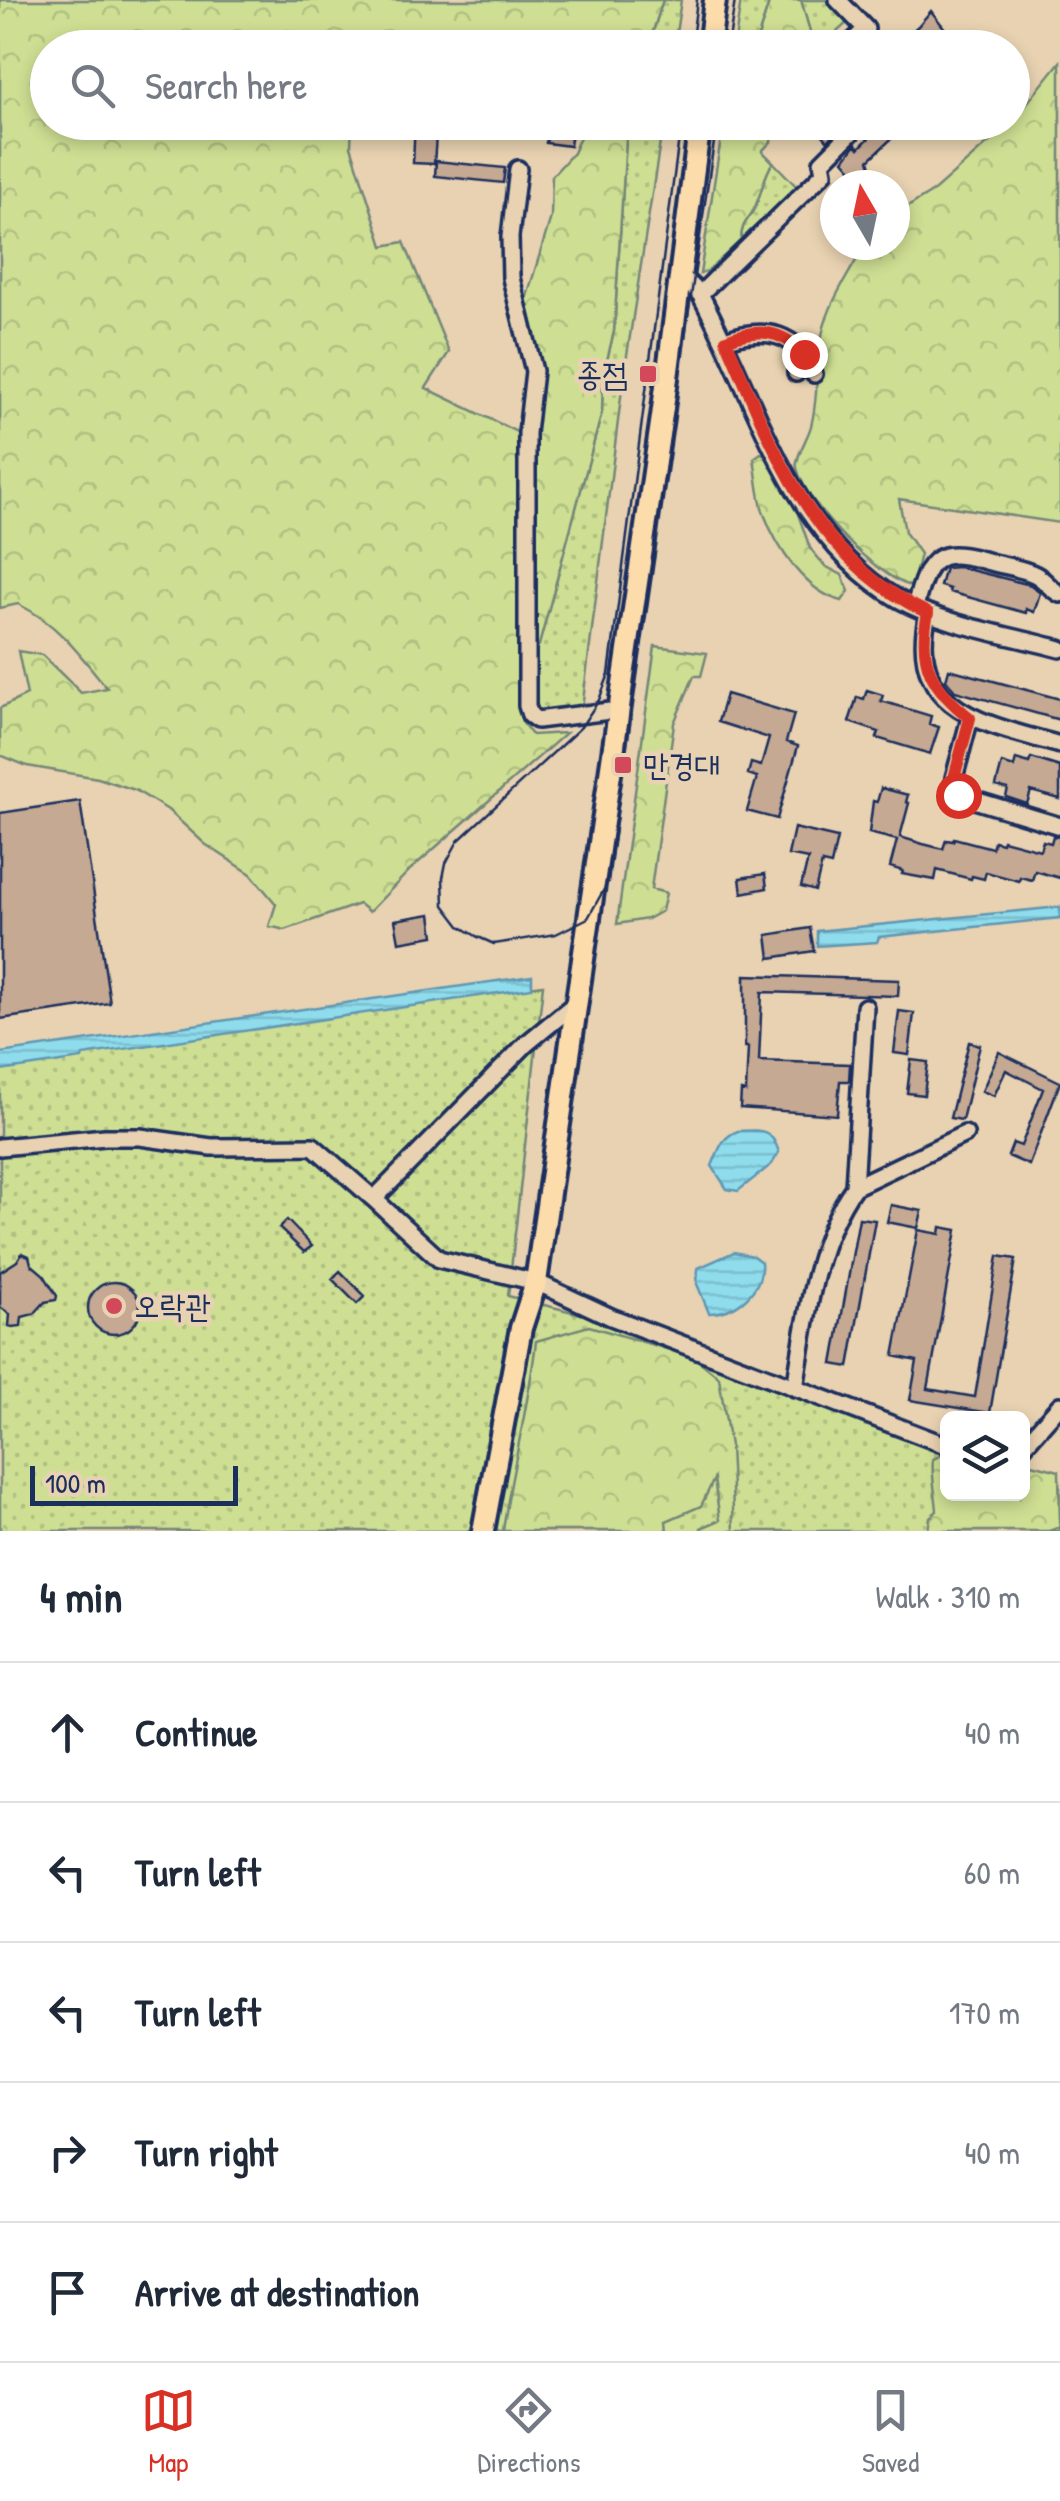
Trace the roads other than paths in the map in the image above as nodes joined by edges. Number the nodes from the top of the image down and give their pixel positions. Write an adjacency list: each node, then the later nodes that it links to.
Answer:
1 (715, 0): 3 (main road)
2 (838, 0): 4 (street)
3 (711, 30)
4 (865, 30)
5 (698, 140): 8 (main road)
6 (844, 140): 9 (street)
7 (518, 169): 17 (street)
8 (681, 276): 9 (street); 17 (main road)
9 (700, 294): 10 (street)
10 (726, 340): 11 (street); 15 (street)
11 (799, 349): 12 (street); 13 (street)
12 (796, 373)
13 (814, 374)
14 (1060, 594): 15 (street)
15 (921, 610): 16 (street); 18 (street)
16 (1060, 649)
17 (618, 710): 21 (main road)
18 (970, 718): 19 (street); 20 (street)
19 (1060, 745)
20 (1060, 826)
21 (576, 1003): 26 (street); 27 (main road)
22 (866, 1007): 25 (street)
23 (964, 1134): 25 (street)
24 (0, 1147): 26 (street)
25 (854, 1187): 28 (street)
26 (374, 1199): 27 (street)
27 (536, 1282): 28 (street); 32 (main road)
28 (795, 1388): 31 (street)
29 (1060, 1405): 30 (street)
30 (1030, 1439)
31 (940, 1443)
32 (483, 1531)

